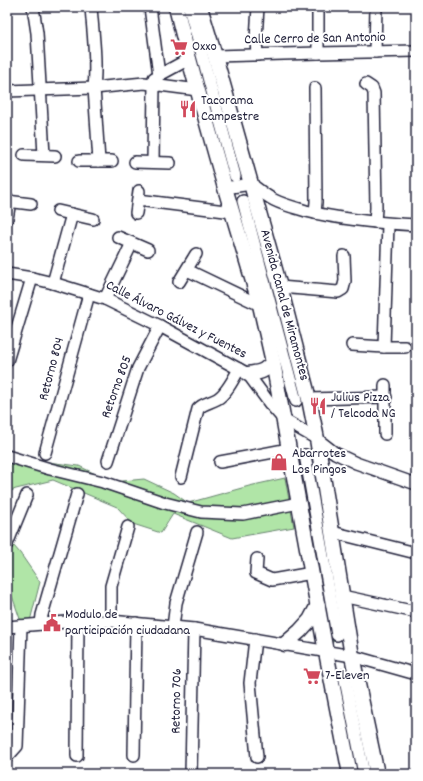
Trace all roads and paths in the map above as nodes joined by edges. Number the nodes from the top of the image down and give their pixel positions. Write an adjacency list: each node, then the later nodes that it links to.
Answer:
1 (33, 7): 20 (street)
2 (91, 7): 18 (street)
3 (150, 7): 16 (street)
4 (176, 7): 15 (main road, Avenida Canal de Miramontes)
5 (188, 7): 30 (street)
6 (200, 7): 14 (main road, Avenida Canal de Miramontes)
7 (258, 7): 13 (street)
8 (318, 7): 12 (street)
9 (376, 7): 11 (street)
10 (416, 51): 11 (street, Calle Cerro de San Antonio)
11 (375, 52): 12 (street, Calle Cerro de San Antonio)
12 (318, 53): 13 (street, Calle Cerro de San Antonio)
13 (257, 55): 14 (street, Calle Cerro de San Antonio)
14 (215, 56): 31 (main road, Avenida Canal de Miramontes)
15 (189, 59): 16 (street); 22 (main road, Avenida Canal de Miramontes)
16 (152, 81): 18 (street); 22 (street); 28 (street)
17 (366, 84): 43 (street)
18 (94, 88): 20 (street); 25 (street)
19 (314, 88): 39 (street)
20 (40, 89): 21 (street); 23 (street)
21 (7, 90)
22 (198, 90): 32 (main road, Avenida Canal de Miramontes)
23 (24, 155)
24 (79, 161): 25 (street)
25 (99, 161): 26 (street)
26 (112, 161)
27 (136, 162): 28 (street)
28 (153, 162): 29 (street)
29 (170, 163)
30 (236, 176)
31 (251, 184): 32 (street); 39 (street); 56 (main road, Avenida Canal de Miramontes)
32 (226, 188): 37 (main road, Avenida Canal de Miramontes)
33 (9, 201): 35 (street); 41 (street)
34 (243, 201): 69 (street)
35 (31, 204)
36 (58, 211): 40 (street)
37 (233, 212): 38 (street); 59 (main road, Avenida Canal de Miramontes)
38 (136, 213)
39 (315, 213): 43 (street)
40 (72, 214): 42 (street); 55 (street)
41 (7, 219)
42 (93, 219)
43 (375, 222): 44 (street)
44 (388, 224): 45 (street); 63 (street)
45 (416, 225)
46 (118, 237): 47 (street)
47 (132, 243): 48 (street); 58 (street)
48 (148, 250)
49 (196, 254): 51 (street)
50 (344, 256): 56 (street)
51 (187, 270): 54 (street); 59 (street)
52 (7, 274): 53 (street, Calle Álvaro Gálvez y Fuentes)
53 (32, 278): 55 (street, Calle Álvaro Gálvez y Fuentes); 64 (street)
54 (179, 282)
55 (53, 283): 57 (street, Calle Álvaro Gálvez y Fuentes)
56 (280, 287): 69 (main road, Avenida Canal de Miramontes)
57 (89, 294): 58 (street, Calle Álvaro Gálvez y Fuentes); 74 (street, Retorno 804)
58 (105, 299): 60 (street, Calle Álvaro Gálvez y Fuentes)
59 (260, 305): 65 (main road, Avenida Canal de Miramontes)
60 (160, 326): 66 (street, Calle Álvaro Gálvez y Fuentes); 77 (street, Retorno 805)
61 (352, 345): 63 (street)
62 (405, 346): 63 (street)
63 (384, 347)
64 (7, 361)
65 (273, 362): 66 (main road); 70 (main road, Avenida Canal de Miramontes)
66 (244, 371): 70 (street, Calle Álvaro Gálvez y Fuentes); 79 (street)
67 (385, 385): 68 (street)
68 (386, 397): 69 (street); 71 (street)
69 (302, 400): 72 (main road, Avenida Canal de Miramontes)
70 (284, 420): 72 (street, Calle Álvaro Gálvez y Fuentes); 73 (main road, Avenida Canal de Miramontes)
71 (385, 434)
72 (316, 439): 80 (street, Calle Álvaro Gálvez y Fuentes); 86 (main road, Avenida Canal de Miramontes)
73 (289, 449): 78 (street); 83 (main road, Avenida Canal de Miramontes)
74 (45, 453)
75 (305, 455): 102 (street)
76 (7, 456): 83 (street)
77 (108, 461)
78 (220, 462)
79 (181, 477)
80 (416, 484)
81 (77, 494): 97 (street)
82 (26, 495): 87 (street)
83 (299, 503): 90 (main road, Avenida Canal de Miramontes)
84 (128, 527): 95 (street)
85 (197, 532): 99 (street)
86 (332, 532): 88 (street); 91 (main road, Avenida Canal de Miramontes)
87 (7, 544)
88 (416, 553)
89 (257, 559): 90 (street)
90 (312, 574): 92 (main road, Avenida Canal de Miramontes)
91 (342, 596): 93 (street); 106 (main road, Avenida Canal de Miramontes)
92 (318, 605): 104 (main road); 105 (main road, Avenida Canal de Miramontes)
93 (416, 612)
94 (78, 621): 95 (street); 97 (street); 111 (street)
95 (111, 621): 96 (street)
96 (136, 623): 99 (street); 109 (street)
97 (41, 624): 98 (street)
98 (21, 626): 100 (street); 110 (street)
99 (173, 627): 101 (street)
100 (7, 628)
101 (194, 629): 103 (street); 113 (street, Retorno 706)
102 (337, 635)
103 (255, 639): 104 (street); 112 (street)
104 (285, 644): 105 (street)
105 (326, 652): 106 (street); 114 (main road, Avenida Canal de Miramontes)
106 (352, 656): 107 (street); 116 (main road, Avenida Canal de Miramontes)
107 (416, 674)
108 (344, 675): 115 (street)
109 (134, 755)
110 (8, 756)
111 (77, 756)
112 (257, 757)
113 (191, 774)
114 (350, 774)
115 (364, 774)
116 (377, 774)

